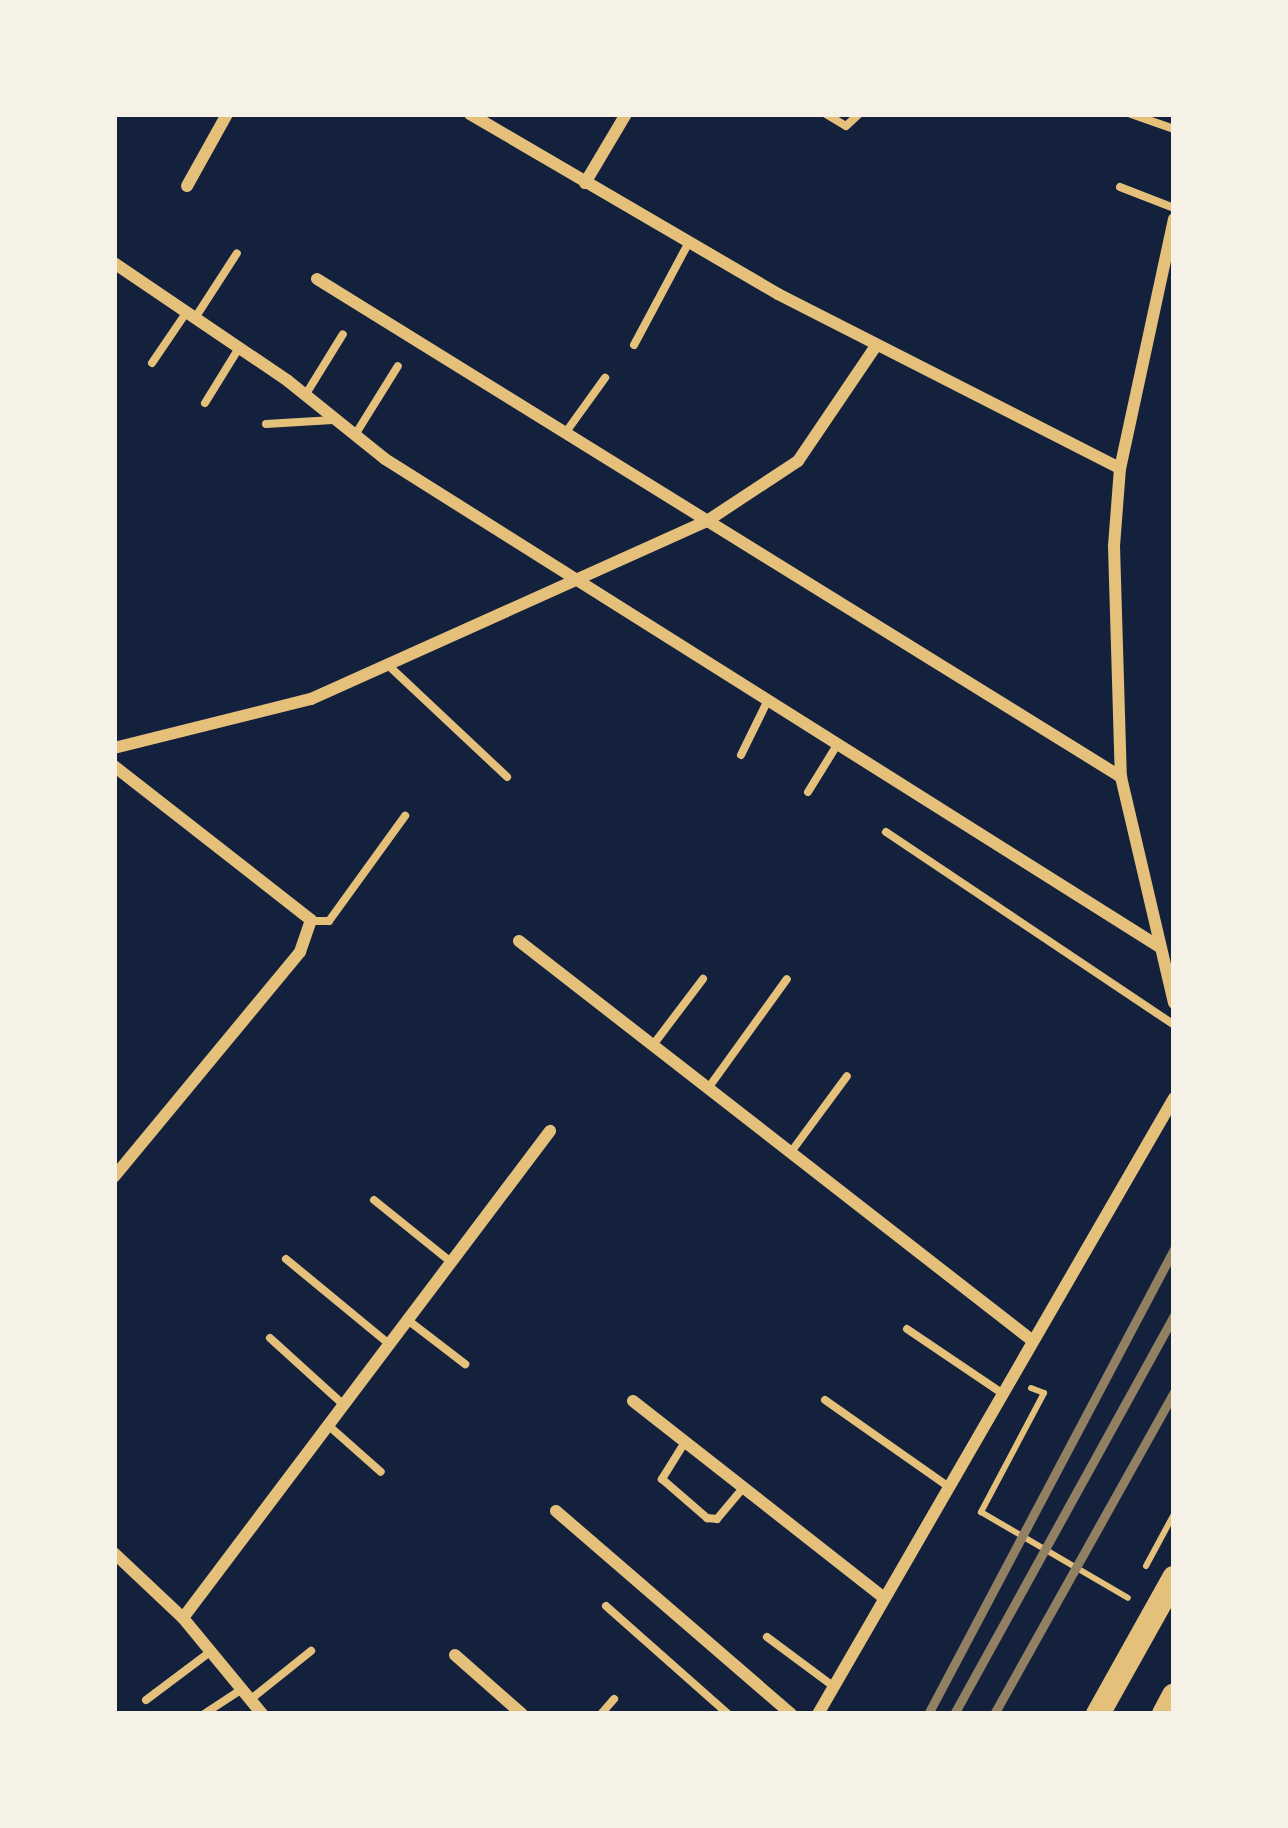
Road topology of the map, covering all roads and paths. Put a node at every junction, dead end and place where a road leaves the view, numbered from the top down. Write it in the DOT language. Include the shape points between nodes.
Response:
graph roads {
  1 [pos="226,114"];
  2 [pos="470,114"];
  3 [pos="626,114"];
  4 [pos="826,114"];
  5 [pos="859,114"];
  6 [pos="1131,114"];
  7 [pos="1174,129"];
  8 [pos="586,183"];
  9 [pos="187,186"];
  10 [pos="1120,187"];
  11 [pos="1174,208"];
  12 [pos="1174,219"];
  13 [pos="688,244"];
  14 [pos="1171,250"];
  15 [pos="237,253"];
  16 [pos="114,263"];
  17 [pos="316,279"];
  18 [pos="191,315"];
  19 [pos="343,334"];
  20 [pos="634,345"];
  21 [pos="240,346"];
  22 [pos="876,346"];
  23 [pos="152,362"];
  24 [pos="398,367"];
  25 [pos="605,378"];
  26 [pos="306,396"];
  27 [pos="206,403"];
  28 [pos="333,420"];
  29 [pos="266,424"];
  30 [pos="566,432"];
  31 [pos="354,436"];
  32 [pos="1120,468"];
  33 [pos="707,521"];
  34 [pos="569,578"];
  35 [pos="389,666"];
  36 [pos="767,702"];
  37 [pos="837,745"];
  38 [pos="114,748"];
  39 [pos="741,754"];
  40 [pos="114,766"];
  41 [pos="507,777"];
  42 [pos="1121,777"];
  43 [pos="808,792"];
  44 [pos="405,816"];
  45 [pos="886,832"];
  46 [pos="310,920"];
  47 [pos="518,941"];
  48 [pos="1158,946"];
  49 [pos="703,979"];
  50 [pos="787,980"];
  51 [pos="1174,1003"];
  52 [pos="1174,1025"];
  53 [pos="653,1045"];
  54 [pos="847,1076"];
  55 [pos="709,1088"];
  56 [pos="1174,1098"];
  57 [pos="550,1131"];
  58 [pos="791,1152"];
  59 [pos="114,1178"];
  60 [pos="374,1200"];
  61 [pos="286,1258"];
  62 [pos="451,1262"];
  63 [pos="407,1320"];
  64 [pos="907,1329"];
  65 [pos="270,1338"];
  66 [pos="1029,1338"];
  67 [pos="389,1344"];
  68 [pos="465,1364"];
  69 [pos="999,1391"];
  70 [pos="1044,1394"];
  71 [pos="824,1400"];
  72 [pos="633,1401"];
  73 [pos="344,1405"];
  74 [pos="328,1425"];
  75 [pos="685,1442"];
  76 [pos="381,1472"];
  77 [pos="946,1485"];
  78 [pos="743,1488"];
  79 [pos="556,1510"];
  80 [pos="1174,1514"];
  81 [pos="114,1553"];
  82 [pos="1146,1566"];
  83 [pos="1167,1576"];
  84 [pos="883,1598"];
  85 [pos="606,1606"];
  86 [pos="183,1618"];
  87 [pos="767,1637"];
  88 [pos="211,1652"];
  89 [pos="311,1652"];
  90 [pos="454,1655"];
  91 [pos="833,1686"];
  92 [pos="247,1694"];
  93 [pos="1174,1695"];
  94 [pos="614,1699"];
  95 [pos="146,1700"];
  96 [pos="204,1714"];
  97 [pos="262,1714"];
  98 [pos="522,1714"];
  99 [pos="601,1714"];
  100 [pos="728,1714"];
  101 [pos="791,1714"];
  102 [pos="818,1714"];
  103 [pos="1098,1714"];
  104 [pos="1163,1714"];
  1 -- 9 [label="street"];
  2 -- 8 [label="street"];
  3 -- 8 [label="street"];
  4 -- 5 [label="lane" via="846,126"];
  6 -- 7 [label="lane"];
  8 -- 13 [label="street"];
  10 -- 11 [label="lane"];
  12 -- 14 [label="street"];
  13 -- 20 [label="lane"];
  13 -- 22 [label="street"];
  14 -- 32 [label="street"];
  15 -- 18 [label="lane"];
  16 -- 18 [label="street"];
  17 -- 30 [label="street"];
  18 -- 21 [label="street"];
  18 -- 23 [label="lane"];
  19 -- 26 [label="lane"];
  21 -- 26 [label="street"];
  21 -- 27 [label="lane"];
  22 -- 32 [label="street"];
  22 -- 33 [label="street" via="798,461"];
  24 -- 31 [label="lane"];
  25 -- 30 [label="lane"];
  26 -- 28 [label="street"];
  28 -- 29 [label="lane"];
  28 -- 31 [label="street"];
  30 -- 33 [label="street"];
  31 -- 34 [label="street"];
  32 -- 42 [label="street" via="1114,546"];
  33 -- 34 [label="street"];
  33 -- 42 [label="street"];
  34 -- 35 [label="street"];
  34 -- 36 [label="street"];
  35 -- 38 [label="street" via="280,708"];
  35 -- 41 [label="lane"];
  36 -- 37 [label="street"];
  36 -- 39 [label="lane"];
  37 -- 43 [label="lane"];
  37 -- 48 [label="street"];
  40 -- 46 [label="street"];
  42 -- 48 [label="street"];
  44 -- 46 [label="lane" via="329,921"];
  45 -- 52 [label="lane"];
  46 -- 59 [label="street" via="300,952"];
  47 -- 53 [label="street"];
  48 -- 51 [label="street"];
  49 -- 53 [label="lane"];
  50 -- 55 [label="lane"];
  53 -- 55 [label="street"];
  54 -- 58 [label="lane"];
  55 -- 58 [label="street"];
  56 -- 66 [label="street"];
  57 -- 62 [label="street"];
  58 -- 66 [label="street"];
  60 -- 62 [label="lane"];
  61 -- 67 [label="lane"];
  62 -- 63 [label="street"];
  63 -- 67 [label="street"];
  63 -- 68 [label="lane"];
  64 -- 69 [label="lane"];
  65 -- 73 [label="lane"];
  66 -- 69 [label="street"];
  67 -- 73 [label="street"];
  69 -- 77 [label="street"];
  70 -- 82 [label="path" via="981,1512 1127,1601"];
  71 -- 77 [label="lane"];
  72 -- 75 [label="street"];
  73 -- 74 [label="street"];
  74 -- 76 [label="lane"];
  74 -- 86 [label="street"];
  75 -- 78 [label="street"];
  75 -- 78 [label="lane" via="662,1479 707,1519 717,1519"];
  77 -- 84 [label="street"];
  78 -- 84 [label="street"];
  79 -- 101 [label="street"];
  80 -- 82 [label="path"];
  81 -- 86 [label="street"];
  82 -- 83 [label="path"];
  83 -- 103 [label="highway"];
  84 -- 91 [label="street"];
  85 -- 100 [label="lane"];
  86 -- 88 [label="street"];
  87 -- 91 [label="lane"];
  88 -- 92 [label="street"];
  88 -- 95 [label="lane"];
  89 -- 92 [label="lane"];
  90 -- 98 [label="street"];
  91 -- 102 [label="street"];
  92 -- 96 [label="lane"];
  92 -- 97 [label="street"];
  93 -- 104 [label="highway"];
  94 -- 99 [label="lane"];
}
